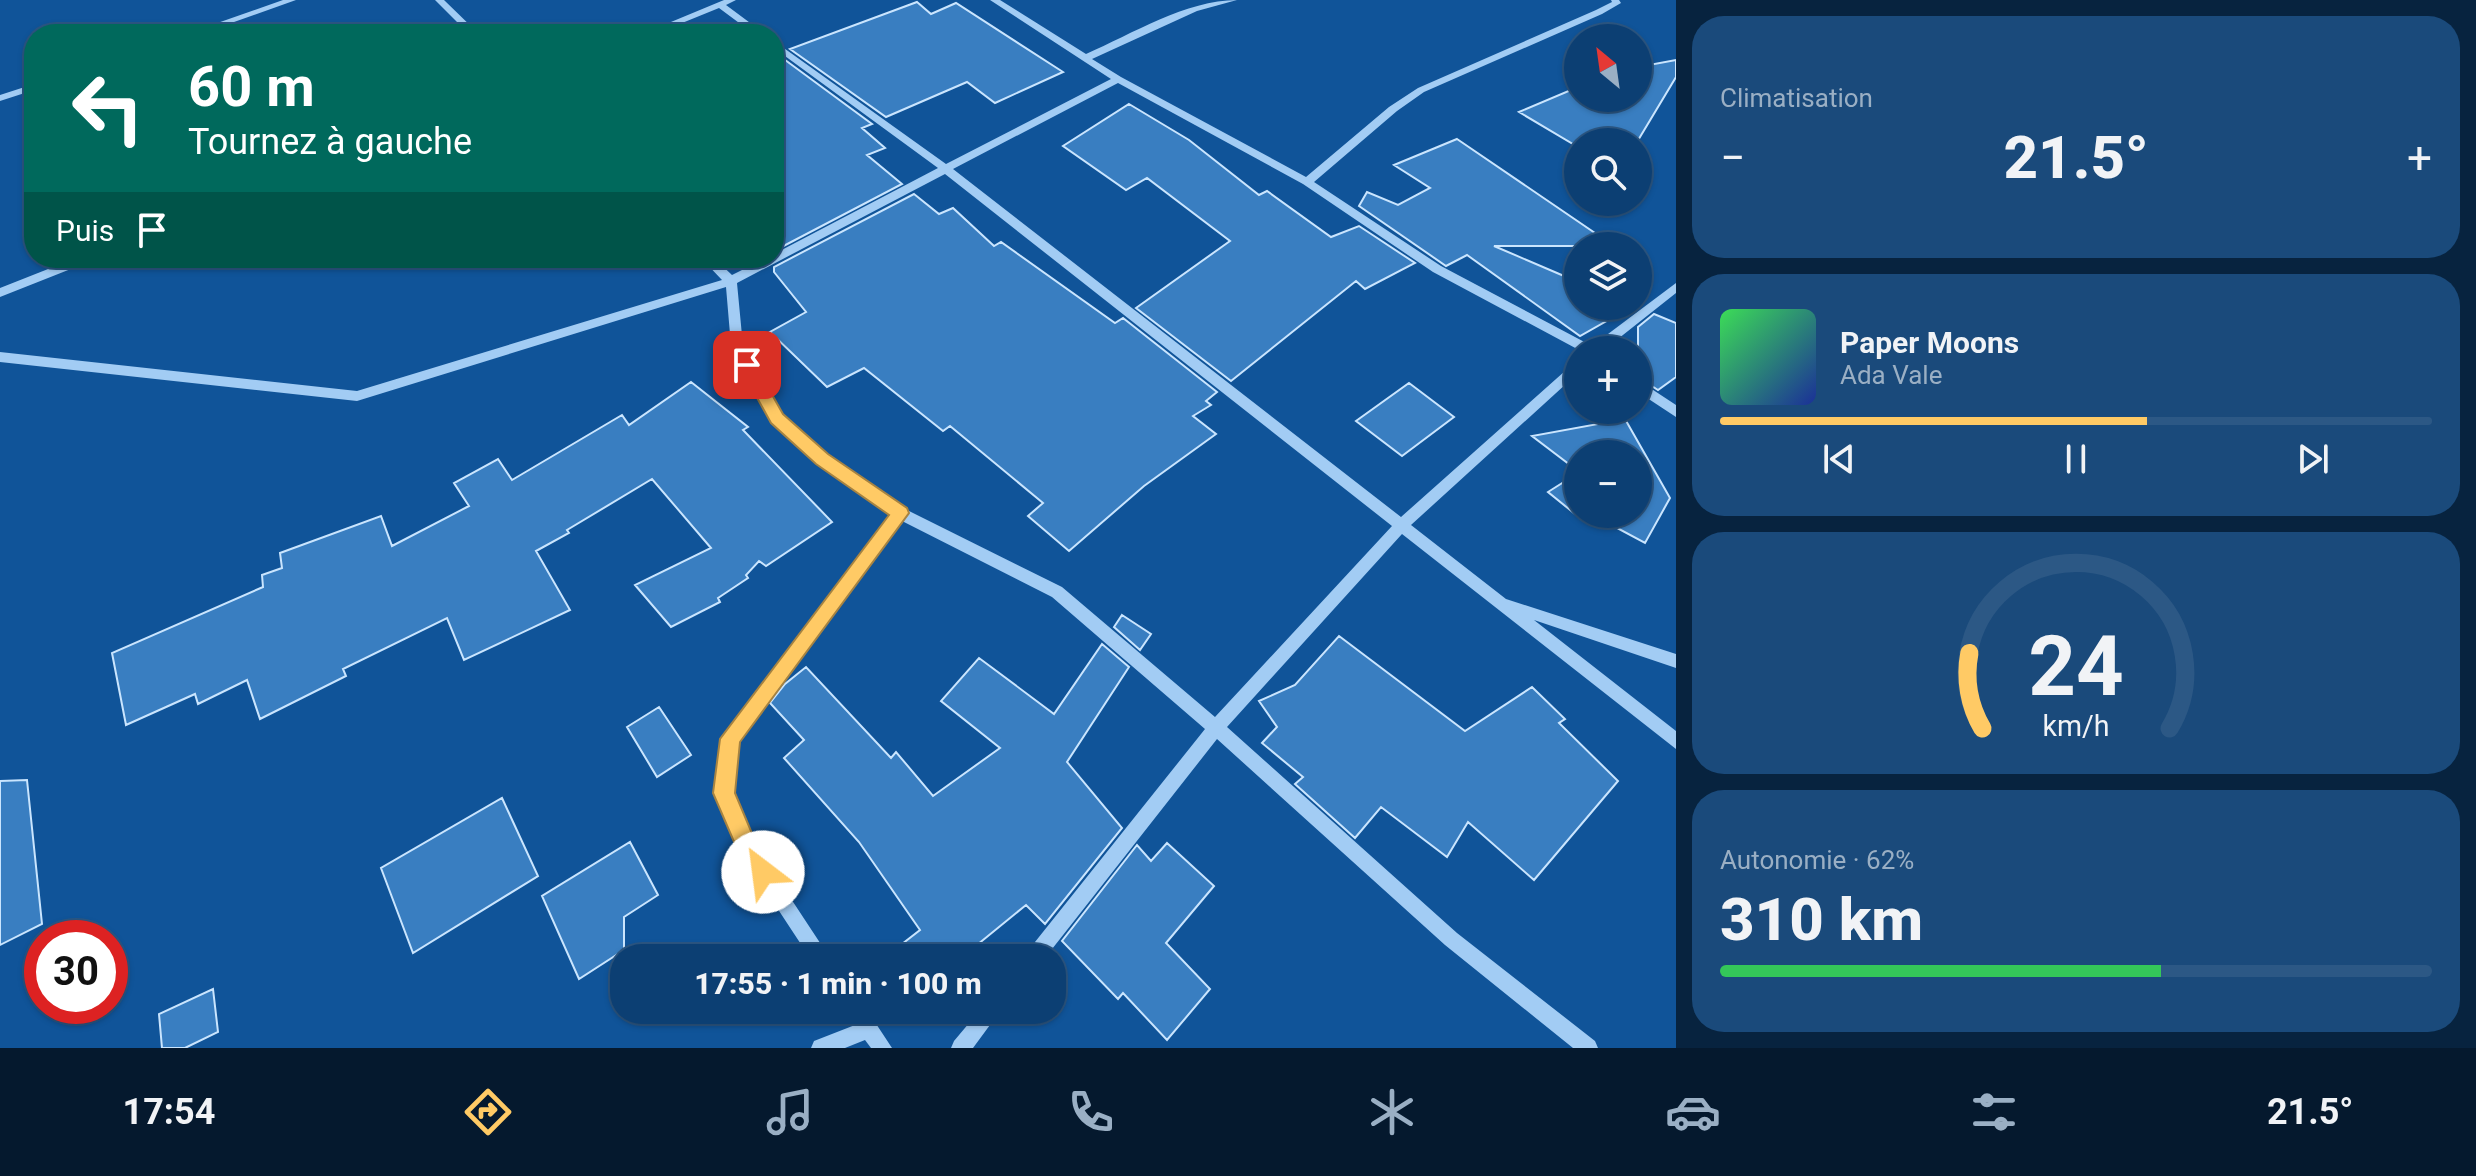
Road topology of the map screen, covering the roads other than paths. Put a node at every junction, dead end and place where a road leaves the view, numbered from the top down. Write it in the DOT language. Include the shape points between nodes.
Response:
graph roads {
  1 [pos="292,0"];
  2 [pos="439,0"];
  3 [pos="732,0"];
  4 [pos="994,0"];
  5 [pos="1233,0"];
  6 [pos="1615,0"];
  7 [pos="720,5"];
  8 [pos="221,24"];
  9 [pos="464,24"];
  10 [pos="672,24"];
  11 [pos="746,24"];
  12 [pos="784,51"];
  13 [pos="1086,58"];
  14 [pos="1118,79"];
  15 [pos="24,90"];
  16 [pos="0,98"];
  17 [pos="946,169"];
  18 [pos="1307,182"];
  19 [pos="784,253"];
  20 [pos="62,268"];
  21 [pos="717,268"];
  22 [pos="756,268"];
  23 [pos="731,281"];
  24 [pos="1676,287"];
  25 [pos="0,293"];
  26 [pos="1614,336"];
  27 [pos="1564,337"];
  28 [pos="0,357"];
  29 [pos="1564,379"];
  30 [pos="1652,395"];
  31 [pos="1676,412"];
  32 [pos="900,513"];
  33 [pos="1400,527"];
  34 [pos="1495,602"];
  35 [pos="1676,661"];
  36 [pos="1216,728"];
  37 [pos="1676,741"];
  38 [pos="812,944"];
  39 [pos="1044,944"];
  40 [pos="866,1024"];
  41 [pos="981,1024"];
  42 [pos="869,1029"];
  43 [pos="821,1048"];
  44 [pos="882,1048"];
  45 [pos="961,1048"];
  46 [pos="1588,1048"];
  1 -- 8 [label="street"];
  2 -- 9 [label="street"];
  3 -- 7 [label="street"];
  4 -- 13 [label="street"];
  5 -- 13 [label="street" via="1194,9"];
  6 -- 18 [label="street" via="1599,12 1421,90"];
  7 -- 10 [label="street"];
  7 -- 11 [label="street"];
  12 -- 17 [label="street"];
  13 -- 14 [label="street"];
  14 -- 17 [label="street"];
  14 -- 18 [label="street"];
  15 -- 16 [label="street"];
  17 -- 19 [label="street"];
  17 -- 33 [label="street"];
  18 -- 27 [label="street" via="1437,269"];
  20 -- 25 [label="street"];
  21 -- 23 [label="street"];
  22 -- 23 [label="street"];
  23 -- 28 [label="street" via="357,396"];
  23 -- 32 [label="street" via="737,346 777,419 822,459"];
  24 -- 26 [label="street"];
  29 -- 33 [label="street"];
  30 -- 31 [label="street"];
  32 -- 36 [label="street" via="1057,592"];
  32 -- 38 [label="street" via="730,739 724,793 749,850"];
  33 -- 34 [label="street"];
  33 -- 36 [label="street"];
  34 -- 35 [label="street"];
  34 -- 37 [label="street"];
  36 -- 39 [label="street"];
  36 -- 46 [label="street" via="1451,939"];
  40 -- 42 [label="street"];
  41 -- 45 [label="street"];
  42 -- 43 [label="street"];
  42 -- 44 [label="street"];
}
